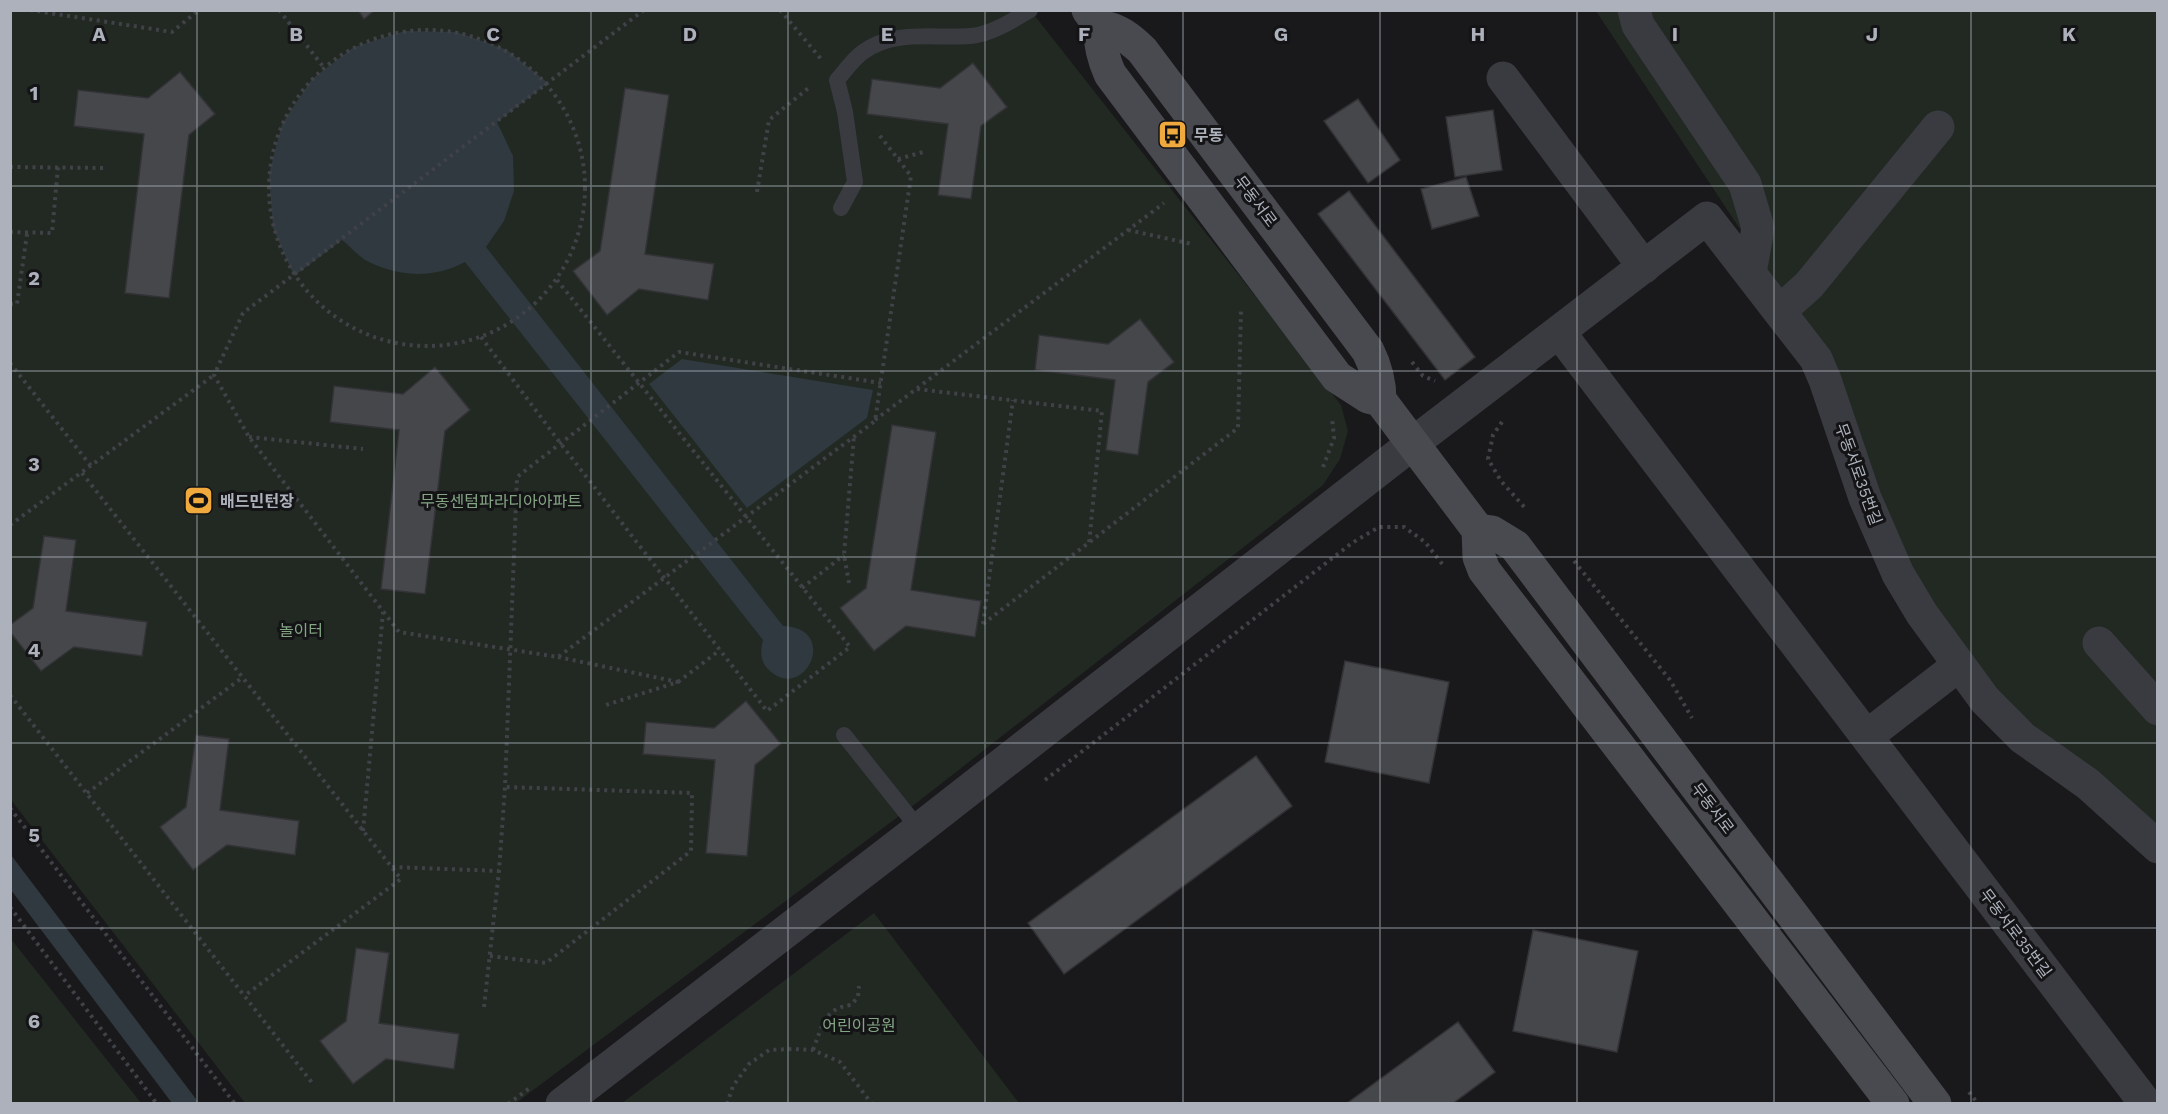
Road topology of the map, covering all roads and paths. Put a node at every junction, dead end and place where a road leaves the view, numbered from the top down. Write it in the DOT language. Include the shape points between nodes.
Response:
graph roads {
  1 [pos="30,10"];
  2 [pos="199,10"];
  3 [pos="279,10"];
  4 [pos="644,10"];
  5 [pos="780,10"];
  6 [pos="1030,10"];
  7 [pos="1634,10"];
  8 [pos="1094,18"];
  9 [pos="325,69"];
  10 [pos="834,75"];
  11 [pos="1503,78"];
  12 [pos="1938,127"];
  13 [pos="875,129"];
  14 [pos="927,151"];
  15 [pos="897,159"];
  16 [pos="10,167"];
  17 [pos="58,167"];
  18 [pos="108,168"];
  19 [pos="757,192"];
  20 [pos="1165,202"];
  21 [pos="841,208"];
  22 [pos="1128,230"];
  23 [pos="10,232"];
  24 [pos="27,234"];
  25 [pos="1193,244"];
  26 [pos="1644,267"];
  27 [pos="1750,273"];
  28 [pos="557,280"];
  29 [pos="10,304"];
  30 [pos="1241,309"];
  31 [pos="1780,311"];
  32 [pos="1560,332"];
  33 [pos="481,337"];
  34 [pos="1409,358"];
  35 [pos="10,363"];
  36 [pos="214,375"];
  37 [pos="1444,381"];
  38 [pos="640,382"];
  39 [pos="881,383"];
  40 [pos="917,388"];
  41 [pos="1013,400"];
  42 [pos="1504,417"];
  43 [pos="874,421"];
  44 [pos="854,436"];
  45 [pos="249,437"];
  46 [pos="561,444"];
  47 [pos="1412,444"];
  48 [pos="363,449"];
  49 [pos="91,466"];
  50 [pos="82,473"];
  51 [pos="1533,516"];
  52 [pos="746,517"];
  53 [pos="10,525"];
  54 [pos="1478,530"];
  55 [pos="1089,544"];
  56 [pos="844,555"];
  57 [pos="1573,560"];
  58 [pos="1447,571"];
  59 [pos="664,578"];
  60 [pos="849,583"];
  61 [pos="802,588"];
  62 [pos="383,611"];
  63 [pos="2099,643"];
  64 [pos="720,650"];
  65 [pos="558,657"];
  66 [pos="1959,665"];
  67 [pos="243,677"];
  68 [pos="678,682"];
  69 [pos="10,695"];
  70 [pos="606,705"];
  71 [pos="2157,709"];
  72 [pos="1692,719"];
  73 [pos="844,735"];
  74 [pos="1867,736"];
  75 [pos="1040,783"];
  76 [pos="505,787"];
  77 [pos="87,793"];
  78 [pos="10,808"];
  79 [pos="919,829"];
  80 [pos="363,832"];
  81 [pos="2157,847"];
  82 [pos="391,867"];
  83 [pos="499,871"];
  84 [pos="10,907"];
  85 [pos="490,956"];
  86 [pos="859,987"];
  87 [pos="244,996"];
  88 [pos="484,1007"];
  89 [pos="813,1050"];
  90 [pos="313,1084"];
  91 [pos="1963,1085"];
  92 [pos="157,1104"];
  93 [pos="235,1104"];
  94 [pos="562,1104"];
  95 [pos="727,1104"];
  96 [pos="872,1104"];
  97 [pos="1893,1104"];
  98 [pos="1935,1104"];
  99 [pos="1978,1104"];
  100 [pos="2146,1104"];
  1 -- 2 [label="path" via="172,32"];
  3 -- 9 [label="path"];
  4 -- 36 [label="path" via="243,313"];
  5 -- 10 [label="path"];
  6 -- 10 [label="lane" via="1007,24 973,36 889,39 862,52"];
  7 -- 27 [label="street" via="1638,25 1744,184 1758,228"];
  8 -- 47 [label="main road, 무동서로" via="1142,50 1361,341 1375,366 1380,400"];
  9 -- 28 [label="path" via="354,47 405,31 457,32 507,50 548,83 575,128 586,180 580,233"];
  9 -- 33 [label="path" via="312,79 282,124 269,174 273,228 294,276 330,315 377,339 429,347"];
  10 -- 19 [label="path" via="768,120"];
  10 -- 21 [label="lane" via="845,112 855,182"];
  11 -- 26 [label="street"];
  12 -- 31 [label="street" via="1809,285"];
  13 -- 15 [label="path"];
  14 -- 15 [label="path"];
  15 -- 39 [label="path" via="911,176"];
  16 -- 17 [label="path"];
  17 -- 18 [label="path"];
  17 -- 24 [label="path" via="52,233"];
  20 -- 22 [label="path"];
  22 -- 25 [label="path"];
  22 -- 40 [label="path"];
  23 -- 24 [label="path"];
  24 -- 29 [label="path" via="17,304"];
  26 -- 27 [label="street, 무동서로35번길" via="1707,218"];
  26 -- 32 [label="street, 무동서로35번길"];
  27 -- 31 [label="street, 무동서로35번길"];
  28 -- 33 [label="path" via="524,315"];
  28 -- 38 [label="path"];
  30 -- 55 [label="path" via="1238,428"];
  31 -- 66 [label="street, 무동서로35번길" via="1816,359 1865,498 1898,574"];
  32 -- 47 [label="street, 무동서로35번길"];
  32 -- 74 [label="street, 무동서로35번길"];
  33 -- 46 [label="path"];
  34 -- 37 [label="path" via="1423,376"];
  35 -- 49 [label="path"];
  36 -- 45 [label="path"];
  36 -- 49 [label="path"];
  38 -- 39 [label="path" via="679,352"];
  38 -- 46 [label="path"];
  38 -- 52 [label="path"];
  39 -- 43 [label="path"];
  40 -- 41 [label="path"];
  40 -- 43 [label="path"];
  41 -- 55 [label="path" via="1102,411"];
  41 -- 55 [label="path" via="983,624"];
  42 -- 51 [label="path" via="1493,435 1488,459 1501,482"];
  43 -- 44 [label="path"];
  44 -- 52 [label="path"];
  44 -- 56 [label="path"];
  45 -- 48 [label="path"];
  45 -- 62 [label="path"];
  46 -- 59 [label="path"];
  46 -- 76 [label="path" via="517,477"];
  47 -- 54 [label="main road, 무동서로"];
  47 -- 79 [label="street, 무동서로35번길"];
  49 -- 50 [label="path"];
  50 -- 53 [label="path"];
  50 -- 67 [label="path"];
  52 -- 59 [label="path"];
  52 -- 61 [label="path"];
  54 -- 97 [label="main road" via="1479,557 1484,570"];
  54 -- 98 [label="main road, 무동서로" via="1492,532 1515,546"];
  56 -- 60 [label="path"];
  56 -- 61 [label="path"];
  57 -- 72 [label="path" via="1670,680"];
  58 -- 75 [label="path" via="1425,542 1404,527 1379,527 1352,543"];
  59 -- 64 [label="path"];
  59 -- 65 [label="path"];
  61 -- 64 [label="path" via="849,647 767,711"];
  62 -- 65 [label="path" via="399,632"];
  62 -- 80 [label="path"];
  63 -- 71 [label="street"];
  64 -- 68 [label="path"];
  65 -- 68 [label="path"];
  66 -- 74 [label="street"];
  66 -- 81 [label="street, 무동서로35번길" via="1985,700 2023,738 2088,784"];
  67 -- 77 [label="path"];
  67 -- 80 [label="path"];
  68 -- 70 [label="path"];
  69 -- 77 [label="path"];
  73 -- 79 [label="lane"];
  74 -- 100 [label="street, 무동서로35번길"];
  76 -- 83 [label="path"];
  76 -- 85 [label="path" via="692,793 692,850 546,963"];
  77 -- 87 [label="path"];
  78 -- 93 [label="path"];
  79 -- 94 [label="street, 무동서로35번길"];
  80 -- 82 [label="path"];
  82 -- 83 [label="path"];
  82 -- 87 [label="path" via="401,879"];
  83 -- 85 [label="path"];
  84 -- 92 [label="path"];
  85 -- 88 [label="path"];
  86 -- 89 [label="path" via="858,997 851,1005 838,1007 828,1015"];
  87 -- 90 [label="path"];
  89 -- 95 [label="path" via="769,1050 749,1064 733,1086"];
  89 -- 96 [label="path" via="840,1062"];
  91 -- 99 [label="path"];
}
